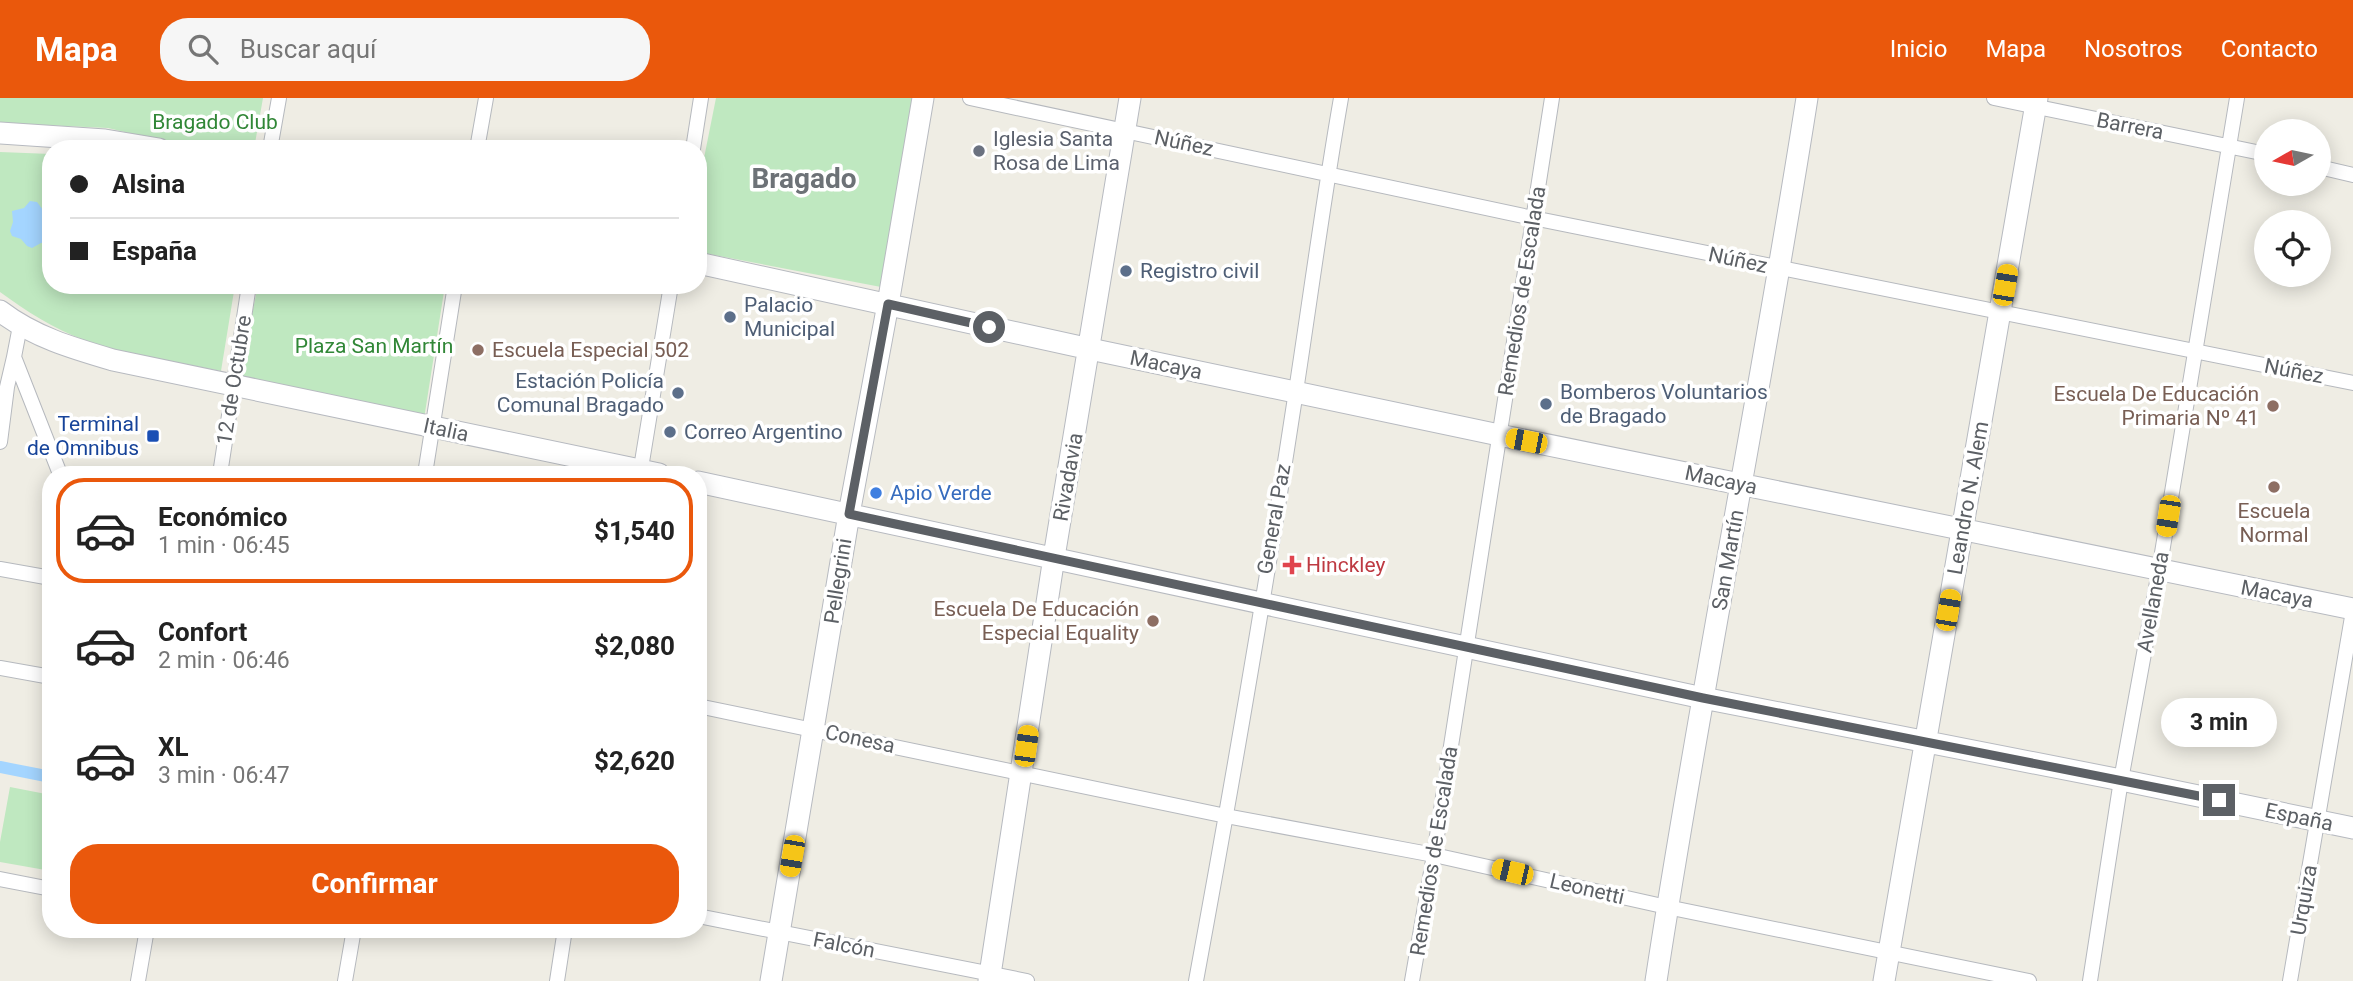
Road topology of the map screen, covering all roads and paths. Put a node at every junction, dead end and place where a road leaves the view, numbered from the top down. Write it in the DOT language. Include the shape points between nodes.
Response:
graph roads {
  1 [pos="279,98"];
  2 [pos="486,98"];
  3 [pos="701,98"];
  4 [pos="923,98"];
  5 [pos="970,98"];
  6 [pos="1130,98"];
  7 [pos="1341,98"];
  8 [pos="1552,98"];
  9 [pos="1807,98"];
  10 [pos="1994,98"];
  11 [pos="2237,98"];
  12 [pos="2037,103"];
  13 [pos="1125,130"];
  14 [pos="0,133"];
  15 [pos="100,140"];
  16 [pos="272,140"];
  17 [pos="479,140"];
  18 [pos="694,140"];
  19 [pos="2228,145"];
  20 [pos="2254,151"];
  21 [pos="2331,169"];
  22 [pos="1327,174"];
  23 [pos="2353,174"];
  24 [pos="1533,218"];
  25 [pos="707,265"];
  26 [pos="1780,268"];
  27 [pos="247,294"];
  28 [pos="453,294"];
  29 [pos="670,294"];
  30 [pos="888,304"];
  31 [pos="2000,310"];
  32 [pos="0,311"];
  33 [pos="20,326"];
  34 [pos="1090,349"];
  35 [pos="2196,351"];
  36 [pos="14,357"];
  37 [pos="234,383"];
  38 [pos="2353,383"];
  39 [pos="1296,392"];
  40 [pos="432,427"];
  41 [pos="1499,435"];
  42 [pos="0,442"];
  43 [pos="57,466"];
  44 [pos="221,466"];
  45 [pos="426,466"];
  46 [pos="614,466"];
  47 [pos="648,466"];
  48 [pos="707,484"];
  49 [pos="1741,485"];
  50 [pos="849,514"];
  51 [pos="1962,530"];
  52 [pos="1054,557"];
  53 [pos="0,569"];
  54 [pos="2159,571"];
  55 [pos="42,576"];
  56 [pos="1260,604"];
  57 [pos="2353,610"];
  58 [pos="1466,648"];
  59 [pos="0,668"];
  60 [pos="42,675"];
  61 [pos="1703,698"];
  62 [pos="707,708"];
  63 [pos="814,729"];
  64 [pos="1925,743"];
  65 [pos="1022,772"];
  66 [pos="2120,780"];
  67 [pos="1226,816"];
  68 [pos="2317,821"];
  69 [pos="2353,828"];
  70 [pos="1434,855"];
  71 [pos="0,879"];
  72 [pos="42,887"];
  73 [pos="1667,907"];
  74 [pos="707,918"];
  75 [pos="779,933"];
  76 [pos="145,938"];
  77 [pos="352,938"];
  78 [pos="564,938"];
  79 [pos="1889,951"];
  80 [pos="989,977"];
  81 [pos="138,981"];
  82 [pos="345,981"];
  83 [pos="557,981"];
  84 [pos="771,981"];
  85 [pos="1027,981"];
  86 [pos="1196,981"];
  87 [pos="1412,981"];
  88 [pos="1656,981"];
  89 [pos="1884,981"];
  90 [pos="2029,981"];
  91 [pos="2090,981"];
  92 [pos="2290,981"];
  1 -- 16 [label="street"];
  2 -- 17 [label="street"];
  3 -- 18 [label="street"];
  4 -- 30 [label="main road, Pellegrini"];
  5 -- 13 [label="street, Núñez"];
  6 -- 13 [label="main road, Rivadavia"];
  7 -- 22 [label="street, General Paz"];
  8 -- 24 [label="street, Remedios de Escalada"];
  9 -- 26 [label="main road, San Martín"];
  10 -- 12 [label="street, Barrera"];
  11 -- 19 [label="street, Avellaneda"];
  12 -- 19 [label="street, Barrera"];
  12 -- 31 [label="main road, Leandro N. Alem"];
  13 -- 22 [label="street, Núñez"];
  13 -- 34 [label="main road, Rivadavia"];
  14 -- 15 [label="main road"];
  19 -- 20 [label="street, Barrera"];
  19 -- 35 [label="street, Avellaneda"];
  21 -- 23 [label="street"];
  22 -- 24 [label="street, Núñez"];
  22 -- 39 [label="street, General Paz"];
  24 -- 26 [label="street, Núñez"];
  24 -- 41 [label="street, Remedios de Escalada"];
  25 -- 30 [label="main road, Macaya"];
  26 -- 31 [label="street, Núñez"];
  26 -- 49 [label="main road, San Martín"];
  27 -- 37 [label="street, 12 de Octubre"];
  28 -- 40 [label="street"];
  29 -- 47 [label="street"];
  30 -- 34 [label="main road, Macaya"];
  30 -- 50 [label="main road, Pellegrini"];
  31 -- 35 [label="street, Núñez"];
  31 -- 51 [label="main road, Leandro N. Alem"];
  32 -- 33 [label="main road, Italia"];
  33 -- 36 [label="street"];
  33 -- 37 [label="main road, Italia" via="94,355"];
  34 -- 39 [label="main road, Macaya"];
  34 -- 52 [label="main road, Rivadavia"];
  35 -- 38 [label="street, Núñez"];
  35 -- 54 [label="street, Avellaneda"];
  36 -- 42 [label="street"];
  36 -- 43 [label="street"];
  37 -- 40 [label="main road, Italia"];
  37 -- 44 [label="street, 12 de Octubre"];
  39 -- 41 [label="main road, Macaya"];
  39 -- 56 [label="street, General Paz"];
  40 -- 45 [label="street"];
  40 -- 46 [label="main road, Italia"];
  41 -- 49 [label="main road, Macaya"];
  41 -- 58 [label="street, Remedios de Escalada"];
  48 -- 50 [label="main road"];
  49 -- 51 [label="main road, Macaya"];
  49 -- 61 [label="main road, San Martín"];
  50 -- 52 [label="main road"];
  50 -- 63 [label="main road, Pellegrini"];
  51 -- 54 [label="main road, Macaya"];
  51 -- 64 [label="main road, Leandro N. Alem"];
  52 -- 56 [label="main road, España"];
  52 -- 65 [label="main road, Rivadavia"];
  53 -- 55 [label="street"];
  54 -- 57 [label="main road, Macaya"];
  54 -- 66 [label="street, Avellaneda"];
  56 -- 58 [label="main road, España"];
  56 -- 67 [label="street, General Paz"];
  57 -- 68 [label="street, Urquiza"];
  58 -- 61 [label="main road, España"];
  58 -- 70 [label="street, Remedios de Escalada"];
  59 -- 60 [label="street"];
  61 -- 64 [label="main road, España"];
  61 -- 73 [label="main road, San Martín"];
  62 -- 63 [label="street, Conesa"];
  63 -- 65 [label="street, Conesa"];
  63 -- 75 [label="main road, Pellegrini"];
  64 -- 66 [label="main road, España"];
  64 -- 79 [label="main road, Leandro N. Alem"];
  65 -- 67 [label="street, Leonetti"];
  65 -- 80 [label="main road, Rivadavia"];
  66 -- 68 [label="main road, España"];
  66 -- 91 [label="street, Avellaneda"];
  67 -- 70 [label="street, Leonetti"];
  67 -- 86 [label="street, General Paz"];
  68 -- 69 [label="main road, España"];
  68 -- 92 [label="street, Urquiza"];
  70 -- 73 [label="street, Leonetti"];
  70 -- 87 [label="street, Remedios de Escalada"];
  71 -- 72 [label="street"];
  73 -- 79 [label="street, Leonetti"];
  73 -- 88 [label="main road, San Martín"];
  74 -- 75 [label="street, Falcón"];
  75 -- 80 [label="street, Falcón"];
  75 -- 84 [label="main road, Pellegrini"];
  76 -- 81 [label="street"];
  77 -- 82 [label="street"];
  78 -- 83 [label="street"];
  79 -- 89 [label="main road, Leandro N. Alem"];
  79 -- 90 [label="street, Leonetti"];
  80 -- 85 [label="street, Falcón"];
}
